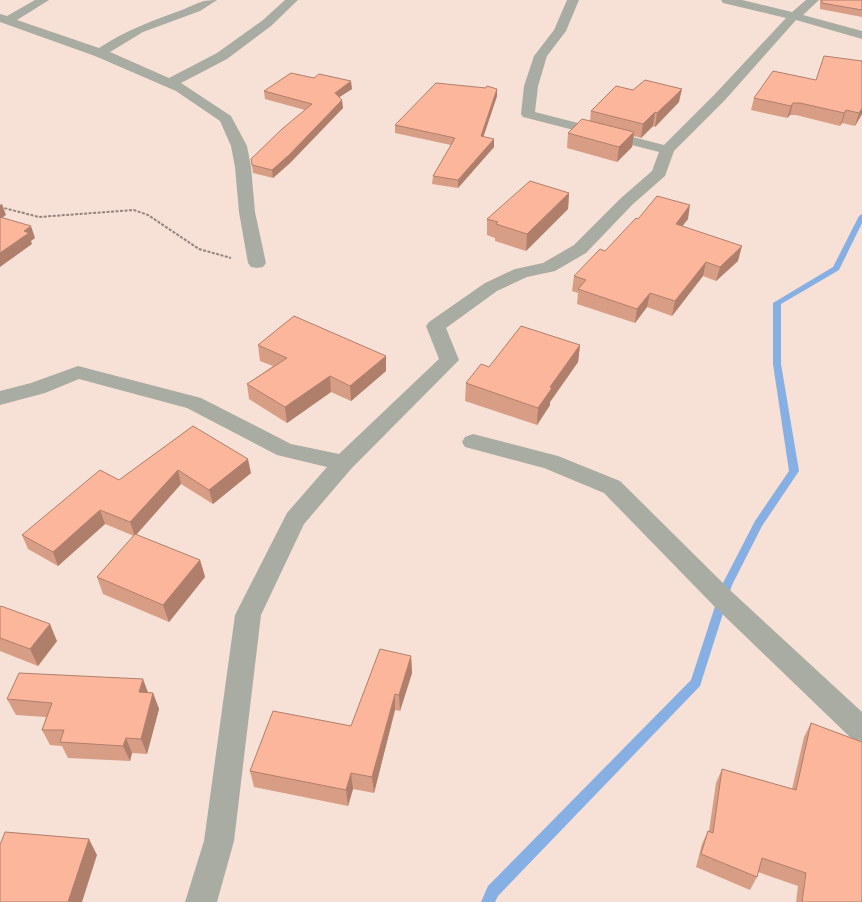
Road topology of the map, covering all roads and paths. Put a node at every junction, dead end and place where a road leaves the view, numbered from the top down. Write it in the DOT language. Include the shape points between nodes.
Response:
graph roads {
  1 [pos="43,0"];
  2 [pos="211,0"];
  3 [pos="292,0"];
  4 [pos="573,0"];
  5 [pos="727,0"];
  6 [pos="813,0"];
  7 [pos="794,16"];
  8 [pos="3,19"];
  9 [pos="862,35"];
  10 [pos="100,53"];
  11 [pos="170,83"];
  12 [pos="667,150"];
  13 [pos="0,207"];
  14 [pos="257,263"];
  15 [pos="0,398"];
  16 [pos="473,442"];
  17 [pos="343,463"];
  18 [pos="862,730"];
  19 [pos="201,902"];
  1 -- 8 [label="street"];
  2 -- 10 [label="street" via="202,6 134,32"];
  3 -- 11 [label="street" via="267,23 222,56"];
  4 -- 12 [label="street" via="560,30 541,56 531,86 528,114"];
  5 -- 7 [label="street"];
  6 -- 7 [label="street"];
  7 -- 9 [label="street"];
  7 -- 12 [label="street"];
  8 -- 10 [label="street"];
  10 -- 11 [label="street"];
  11 -- 14 [label="street" via="226,119 239,146 247,212"];
  12 -- 17 [label="street" via="659,173 627,201 580,249 549,267 521,273 491,287 436,326 449,360"];
  13 -- 14 [label="path" via="39,217 134,210 148,215 199,249"];
  15 -- 17 [label="street" via="38,388 78,372 194,403 285,450"];
  16 -- 18 [label="street" via="550,462 612,487 723,599"];
  17 -- 19 [label="street" via="295,519 248,615 219,841"];
}
